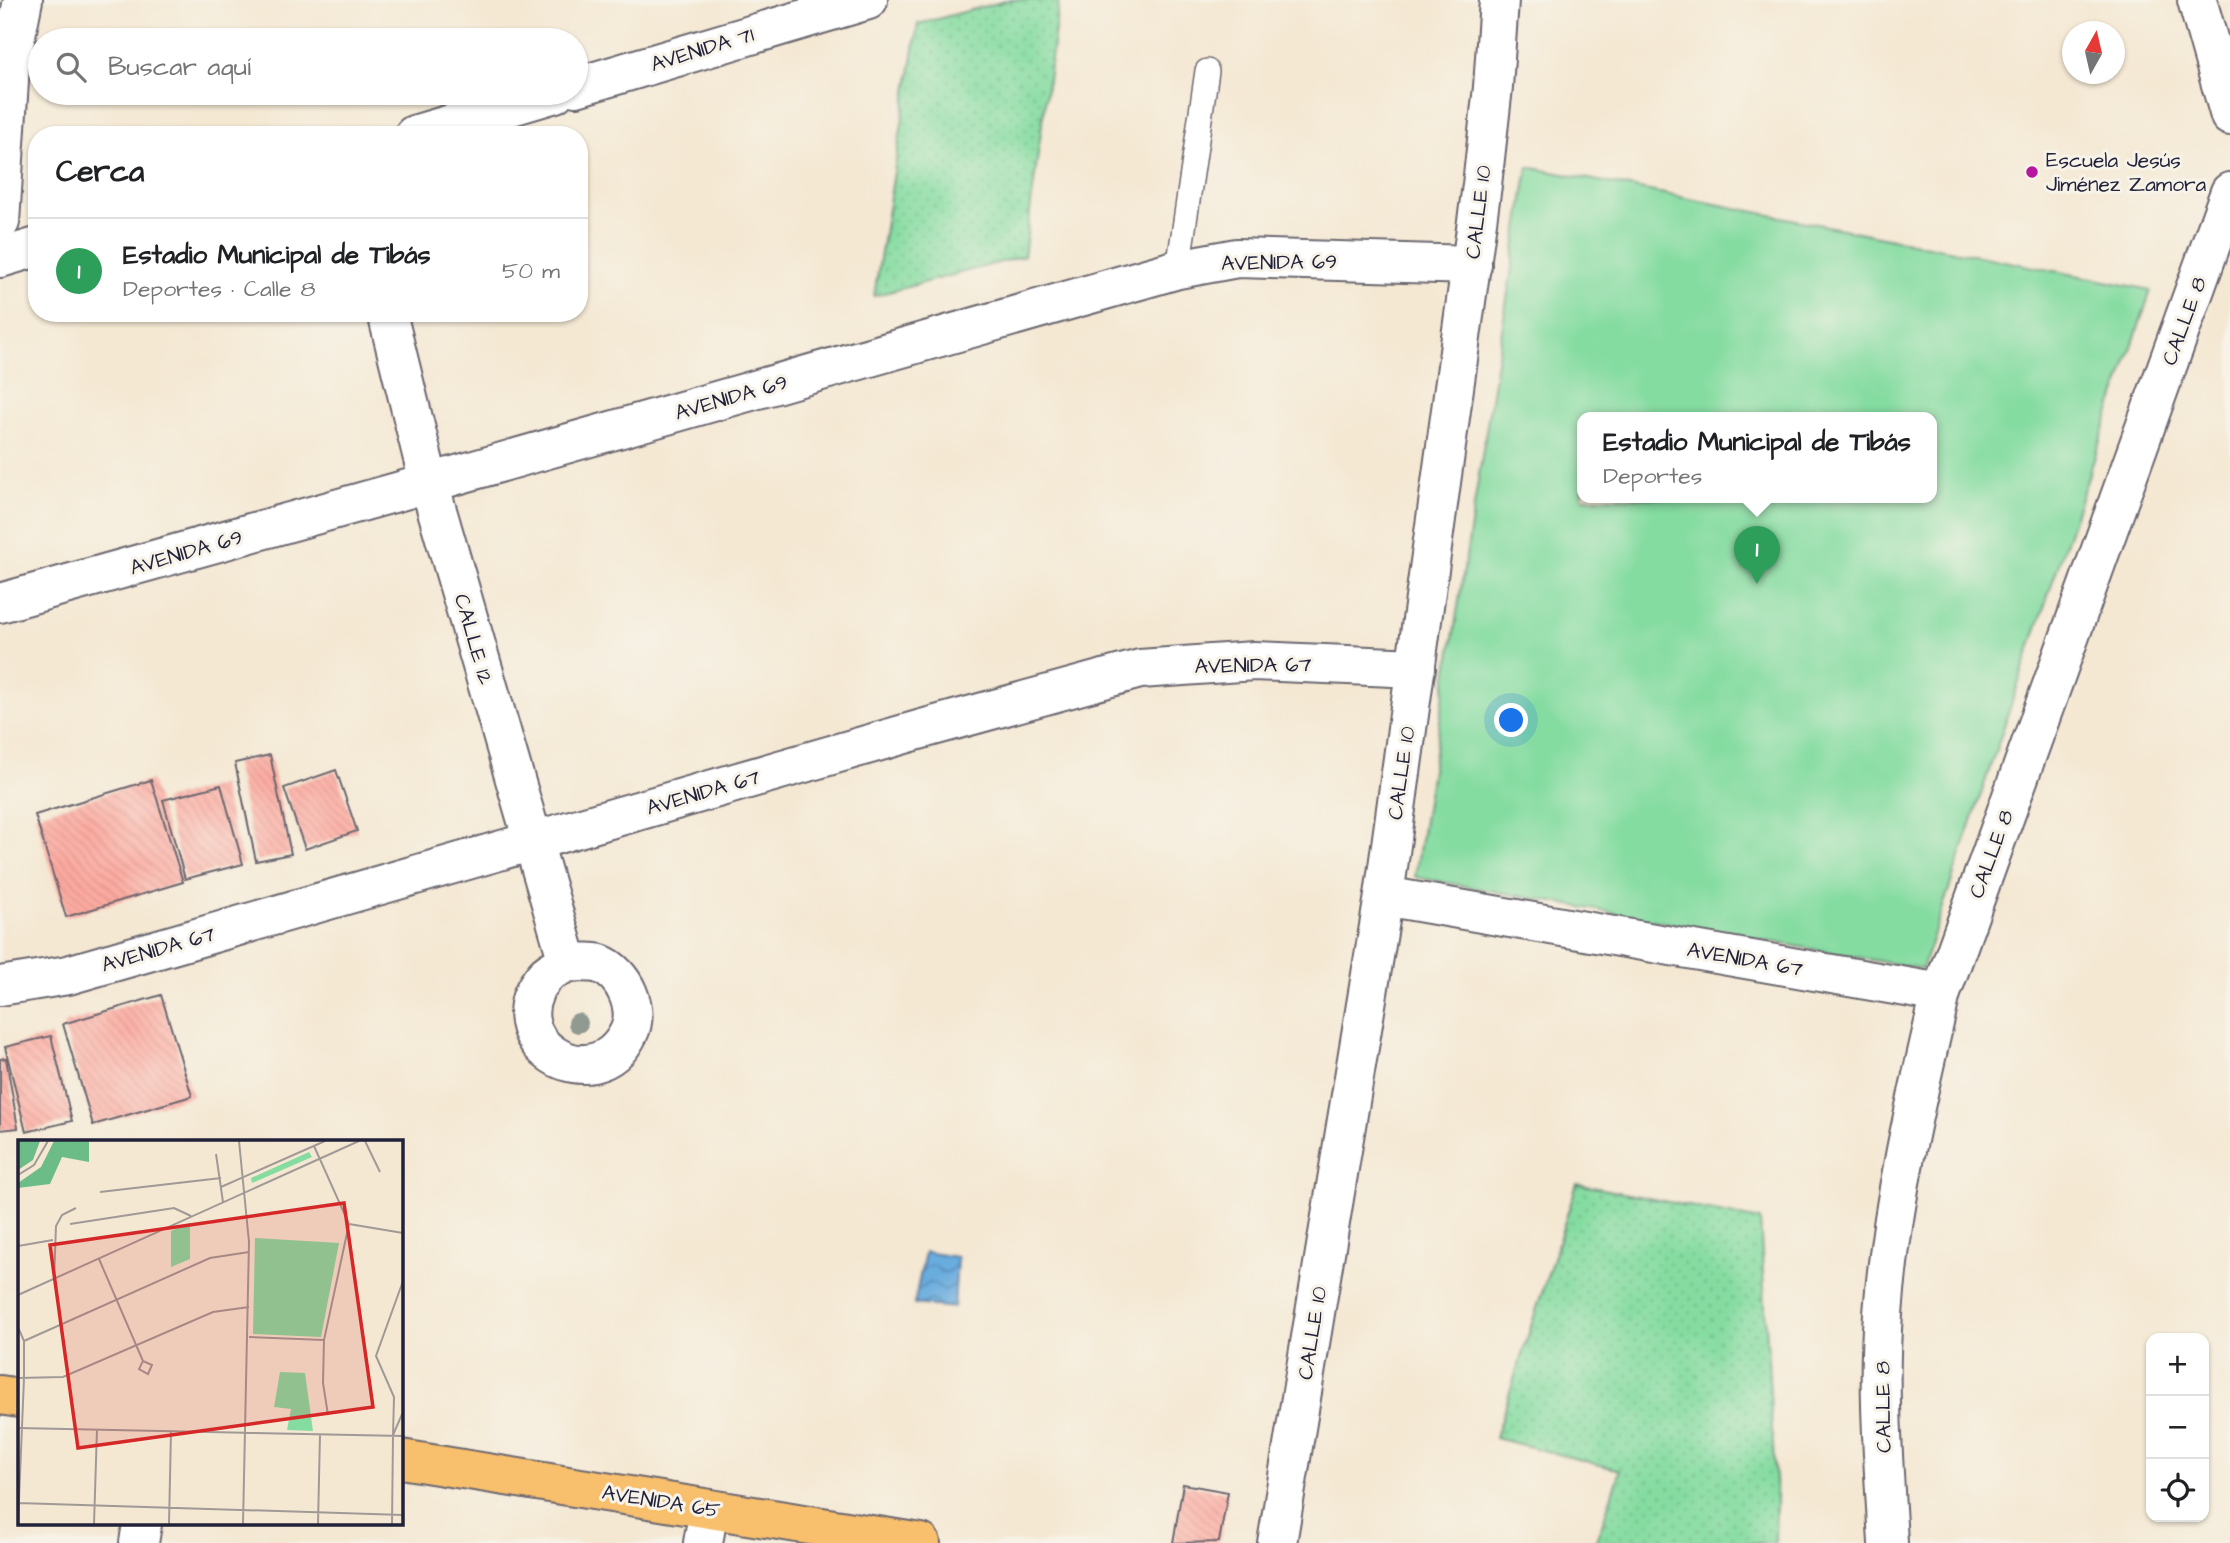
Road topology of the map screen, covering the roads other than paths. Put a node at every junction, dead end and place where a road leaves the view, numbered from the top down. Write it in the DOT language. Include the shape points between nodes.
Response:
graph roads {
  1 [pos="23,0"];
  2 [pos="868,0"];
  3 [pos="1499,0"];
  4 [pos="2197,0"];
  5 [pos="1207,71"];
  6 [pos="588,83"];
  7 [pos="515,105"];
  8 [pos="2230,116"];
  9 [pos="444,126"];
  10 [pos="2230,192"];
  11 [pos="0,222"];
  12 [pos="28,250"];
  13 [pos="0,258"];
  14 [pos="1472,265"];
  15 [pos="1178,269"];
  16 [pos="389,322"];
  17 [pos="429,483"];
  18 [pos="0,604"];
  19 [pos="1416,668"];
  20 [pos="532,841"];
  21 [pos="1384,896"];
  22 [pos="568,962"];
  23 [pos="0,986"];
  24 [pos="1941,993"];
  25 [pos="0,1395"];
  26 [pos="18,1398"];
  27 [pos="402,1459"];
  28 [pos="706,1526"];
  29 [pos="921,1543"];
  30 [pos="1278,1543"];
  31 [pos="1888,1543"];
  1 -- 11 [label="street" via="10,65"];
  2 -- 6 [label="street, AVENIDA 71"];
  3 -- 14 [label="street, CALLE 10"];
  4 -- 8 [label="street"];
  5 -- 15 [label="lane"];
  7 -- 9 [label="street"];
  10 -- 24 [label="street, CALLE 8"];
  12 -- 13 [label="street"];
  14 -- 15 [label="street, AVENIDA 69" via="1237,258"];
  14 -- 19 [label="street, CALLE 10"];
  15 -- 17 [label="street, AVENIDA 69"];
  16 -- 17 [label="street, CALLE 12"];
  17 -- 18 [label="street, AVENIDA 69"];
  17 -- 20 [label="street, CALLE 12"];
  19 -- 20 [label="street, AVENIDA 67" via="1254,661 1140,669"];
  19 -- 21 [label="street, CALLE 10"];
  20 -- 22 [label="street, CALLE 12"];
  20 -- 23 [label="street, AVENIDA 67" via="68,975"];
  21 -- 24 [label="street, AVENIDA 67"];
  21 -- 30 [label="street, CALLE 10"];
  24 -- 31 [label="street, CALLE 8" via="1891,1234 1883,1315 1881,1418"];
  25 -- 26 [label="main road"];
  27 -- 28 [label="main road, AVENIDA 65"];
  28 -- 29 [label="main road, AVENIDA 65"];
}
